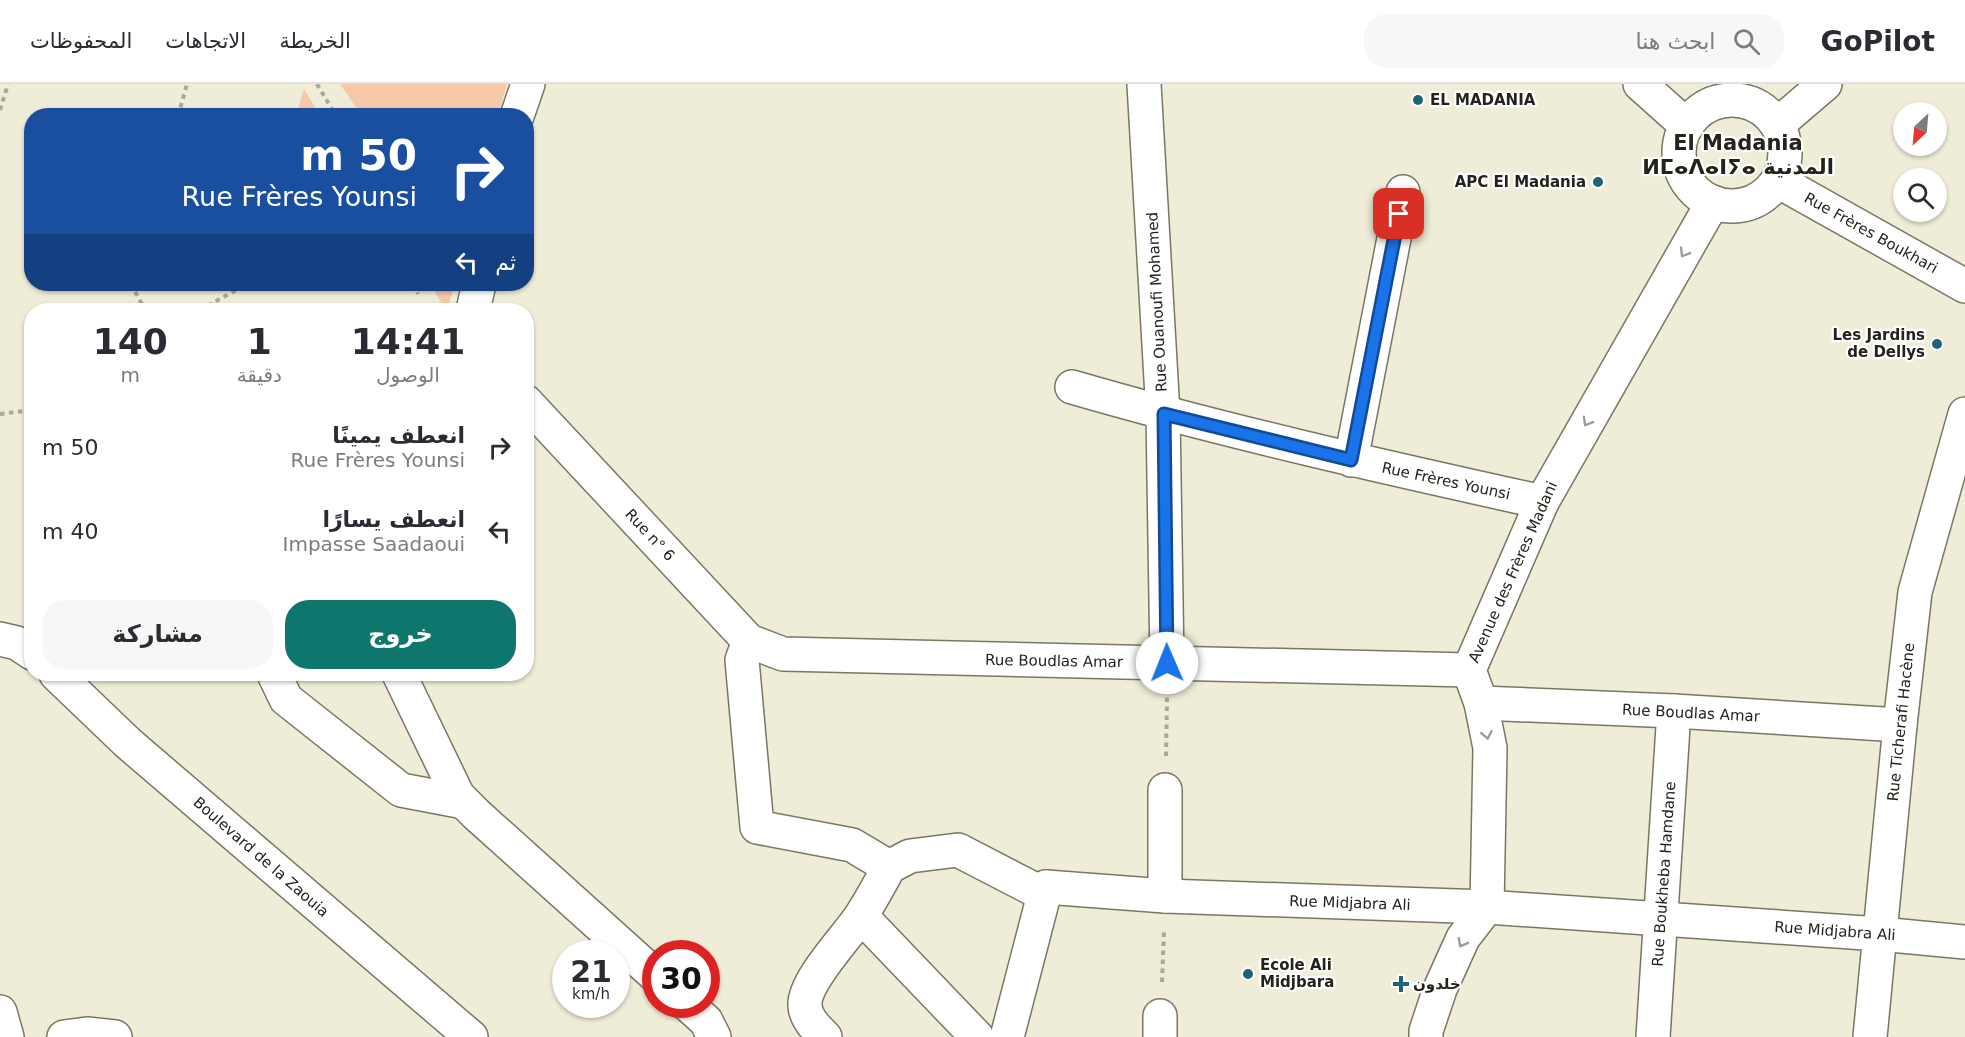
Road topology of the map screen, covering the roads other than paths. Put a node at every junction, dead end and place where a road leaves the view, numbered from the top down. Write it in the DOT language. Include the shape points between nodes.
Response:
graph roads {
  1 [pos="528,84"];
  2 [pos="1144,84"];
  3 [pos="1640,84"];
  4 [pos="1825,84"];
  5 [pos="1766,107"];
  6 [pos="520,108"];
  7 [pos="1687,126"];
  8 [pos="1778,181"];
  9 [pos="1403,192"];
  10 [pos="1713,202"];
  11 [pos="1965,286"];
  12 [pos="1072,387"];
  13 [pos="534,411"];
  14 [pos="1164,414"];
  15 [pos="1965,414"];
  16 [pos="1351,460"];
  17 [pos="1542,502"];
  18 [pos="0,639"];
  19 [pos="749,641"];
  20 [pos="24,648"];
  21 [pos="783,654"];
  22 [pos="1167,663"];
  23 [pos="1469,670"];
  24 [pos="63,681"];
  25 [pos="277,681"];
  26 [pos="402,681"];
  27 [pos="1481,703"];
  28 [pos="1674,711"];
  29 [pos="1900,725"];
  30 [pos="1165,790"];
  31 [pos="464,802"];
  32 [pos="889,867"];
  33 [pos="1046,887"];
  34 [pos="1165,896"];
  35 [pos="1487,907"];
  36 [pos="861,916"];
  37 [pos="1661,918"];
  38 [pos="1880,934"];
  39 [pos="1965,942"];
  40 [pos="642,963"];
  41 [pos="0,1012"];
  42 [pos="703,1018"];
  43 [pos="7,1037"];
  44 [pos="64,1037"];
  45 [pos="115,1037"];
  46 [pos="471,1037"];
  47 [pos="714,1037"];
  48 [pos="825,1037"];
  49 [pos="977,1037"];
  50 [pos="1007,1037"];
  51 [pos="1426,1037"];
  52 [pos="1653,1037"];
  53 [pos="1870,1037"];
  1 -- 6 [label="street"];
  2 -- 14 [label="street, Rue Ouanoufi Mohamed"];
  3 -- 7 [label="street"];
  4 -- 5 [label="street"];
  5 -- 7 [label="street" via="1731,100 1714,104 1698,112"];
  5 -- 8 [label="street" via="1783,138 1784,167"];
  7 -- 10 [label="street" via="1680,143 1680,161 1697,193"];
  8 -- 10 [label="street" via="1762,196 1742,205"];
  8 -- 11 [label="street, Rue Frères Boukhari"];
  9 -- 16 [label="street"];
  10 -- 17 [label="street, Avenue des Frères Madani, one-way"];
  12 -- 14 [label="street, Rue Frères Younsi"];
  13 -- 19 [label="street, Rue n° 6"];
  14 -- 16 [label="street, Rue Frères Younsi"];
  14 -- 22 [label="street, Rue Ouanoufi Mohamed"];
  15 -- 29 [label="street, Rue Ticherafi Hacène" via="1915,592"];
  16 -- 17 [label="street, Rue Frères Younsi"];
  17 -- 23 [label="street, Avenue des Frères Madani"];
  18 -- 20 [label="street"];
  19 -- 21 [label="street, Rue n° 6"];
  19 -- 32 [label="street" via="742,660 757,827 852,845"];
  21 -- 22 [label="street, Rue Boudlas Amar"];
  22 -- 23 [label="street, Rue Boudlas Amar"];
  23 -- 27 [label="street, Avenue des Frères Madani"];
  24 -- 46 [label="street, Boulevard de la Zaouia" via="128,743"];
  25 -- 31 [label="street" via="286,699 401,790"];
  26 -- 31 [label="street"];
  27 -- 28 [label="street, Rue Boudlas Amar"];
  27 -- 35 [label="street, Avenue des Frères Madani, one-way" via="1490,748"];
  28 -- 29 [label="street, Rue Boudlas Amar"];
  28 -- 37 [label="street, Rue Boukheba Hamdane"];
  29 -- 38 [label="street, Rue Ticherafi Hacène"];
  30 -- 34 [label="street"];
  31 -- 40 [label="street"];
  32 -- 33 [label="street, Rue Midjabra Ali" via="910,856 958,850 1041,893"];
  32 -- 36 [label="street"];
  33 -- 34 [label="street, Rue Midjabra Ali"];
  33 -- 50 [label="street"];
  34 -- 35 [label="street, Rue Midjabra Ali"];
  35 -- 37 [label="street, Rue Midjabra Ali"];
  35 -- 51 [label="street, one-way" via="1463,938 1440,989"];
  36 -- 48 [label="street" via="807,994 807,1016"];
  36 -- 49 [label="street"];
  37 -- 38 [label="street, Rue Midjabra Ali"];
  37 -- 52 [label="street, Rue Boukheba Hamdane"];
  38 -- 39 [label="street, Rue Midjabra Ali"];
  38 -- 53 [label="street, Rue Ticherafi Hacène"];
  41 -- 43 [label="street"];
  42 -- 47 [label="street"];
  44 -- 45 [label="street"];
}
